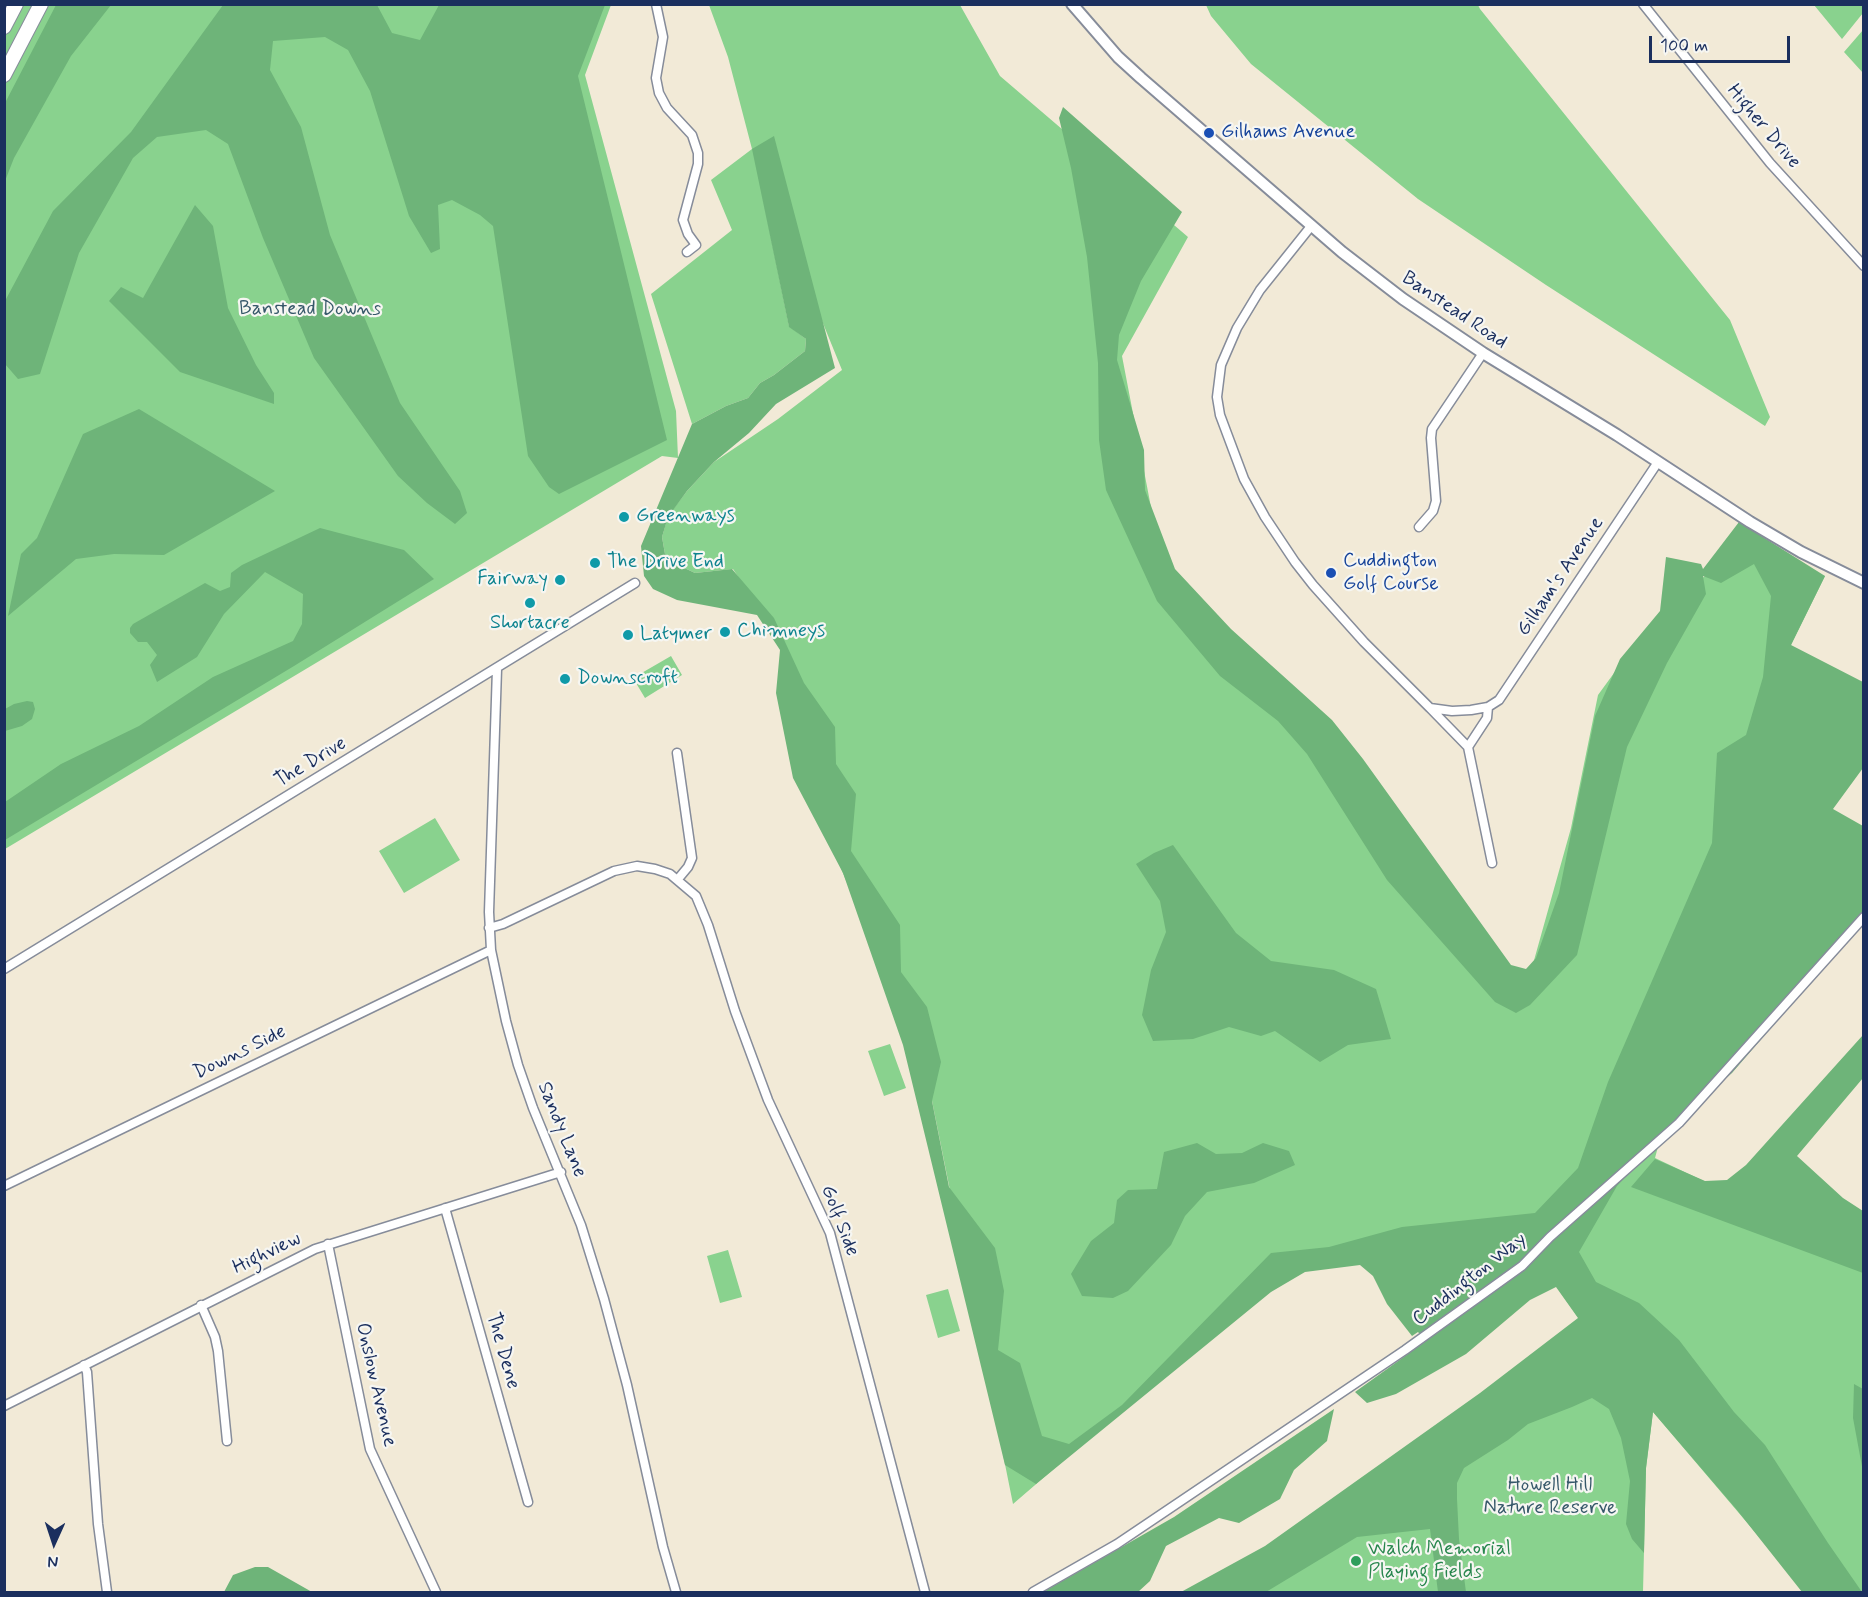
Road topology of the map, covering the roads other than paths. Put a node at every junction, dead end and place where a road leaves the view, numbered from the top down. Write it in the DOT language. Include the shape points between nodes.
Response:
graph roads {
  1 [pos="16,4"];
  2 [pos="41,4"];
  3 [pos="656,4"];
  4 [pos="1071,4"];
  5 [pos="1643,4"];
  6 [pos="4,27"];
  7 [pos="4,75"];
  8 [pos="1312,225"];
  9 [pos="687,252"];
  10 [pos="1863,266"];
  11 [pos="1483,353"];
  12 [pos="1658,462"];
  13 [pos="1419,527"];
  14 [pos="1863,583"];
  15 [pos="635,584"];
  16 [pos="497,669"];
  17 [pos="1488,706"];
  18 [pos="1430,708"];
  19 [pos="1468,747"];
  20 [pos="677,753"];
  21 [pos="1492,863"];
  22 [pos="678,879"];
  23 [pos="1863,917"];
  24 [pos="489,928"];
  25 [pos="491,950"];
  26 [pos="4,969"];
  27 [pos="561,1172"];
  28 [pos="4,1186"];
  29 [pos="445,1208"];
  30 [pos="328,1244"];
  31 [pos="201,1305"];
  32 [pos="84,1365"];
  33 [pos="4,1406"];
  34 [pos="227,1441"];
  35 [pos="528,1502"];
  36 [pos="107,1593"];
  37 [pos="436,1593"];
  38 [pos="676,1593"];
  39 [pos="925,1593"];
  40 [pos="1033,1593"];
  1 -- 6 [label="highway"];
  2 -- 7 [label="highway"];
  3 -- 9 [label="street" via="663,37 656,78 658,93 692,135 698,153 683,220 696,245"];
  4 -- 8 [label="street, Banstead Road" via="1118,57"];
  5 -- 10 [label="street, Higher Drive" via="1770,163"];
  8 -- 11 [label="street, Banstead Road" via="1394,293"];
  8 -- 18 [label="street" via="1260,290 1237,328 1221,365 1217,397 1220,415 1244,479 1278,538 1329,603"];
  11 -- 12 [label="street, Banstead Road"];
  11 -- 13 [label="street" via="1432,429 1436,501"];
  12 -- 14 [label="street, Banstead Road" via="1777,539"];
  12 -- 17 [label="street, Gilham's Avenue" via="1499,699"];
  15 -- 16 [label="street, The Drive"];
  16 -- 24 [label="street, Sandy Lane"];
  16 -- 26 [label="street, The Drive"];
  17 -- 18 [label="street" via="1452,711"];
  17 -- 19 [label="street, Gilham's Avenue" via="1487,718"];
  18 -- 19 [label="street"];
  19 -- 21 [label="street"];
  20 -- 22 [label="street" via="692,858"];
  22 -- 24 [label="street, Golf Side" via="655,868 637,866 614,871"];
  22 -- 39 [label="street, Golf Side" via="696,896 768,1100 830,1233"];
  23 -- 40 [label="street, Cuddington Way" via="1679,1123 1522,1266 1118,1544"];
  24 -- 25 [label="street, Sandy Lane"];
  25 -- 27 [label="street, Sandy Lane" via="518,1065"];
  25 -- 28 [label="street, Downs Side"];
  27 -- 29 [label="street, Highview"];
  27 -- 38 [label="street, Sandy Lane" via="581,1225 619,1356"];
  29 -- 30 [label="street, Highview"];
  29 -- 35 [label="street, The Dene"];
  30 -- 31 [label="street, Highview"];
  30 -- 37 [label="street, Onslow Avenue" via="370,1449"];
  31 -- 32 [label="street, Highview"];
  31 -- 34 [label="street" via="218,1351"];
  32 -- 33 [label="street, Highview"];
  32 -- 36 [label="street"];
}
